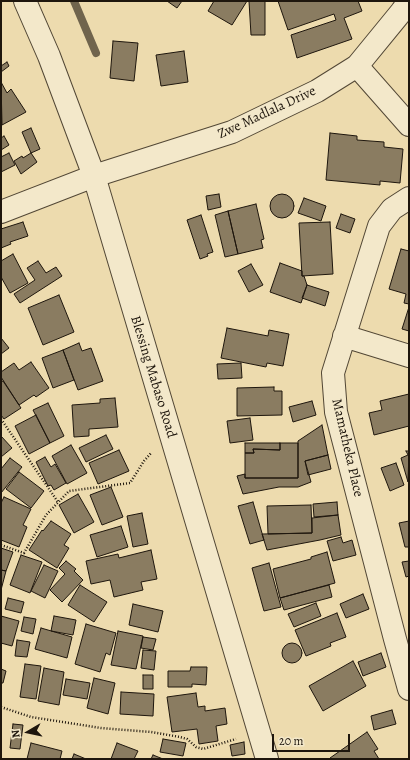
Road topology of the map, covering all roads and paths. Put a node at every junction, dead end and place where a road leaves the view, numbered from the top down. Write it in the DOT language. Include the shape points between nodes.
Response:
graph roads {
  1 [pos="25,1"];
  2 [pos="409,1"];
  3 [pos="357,66"];
  4 [pos="409,125"];
  5 [pos="94,176"];
  6 [pos="409,198"];
  7 [pos="1,212"];
  8 [pos="344,336"];
  9 [pos="409,356"];
  10 [pos="1,419"];
  11 [pos="172,441"];
  12 [pos="58,502"];
  13 [pos="1,545"];
  14 [pos="402,637"];
  15 [pos="409,689"];
  16 [pos="1,707"];
  17 [pos="259,732"];
  18 [pos="267,759"];
  1 -- 5 [label="street, Blessing Mabaso Road" via="49,56"];
  2 -- 3 [label="street, Zwe Madlala Drive"];
  3 -- 4 [label="street"];
  3 -- 5 [label="street, Zwe Madlala Drive" via="317,91 232,132"];
  5 -- 7 [label="street, Zwe Madlala Drive"];
  5 -- 11 [label="street, Blessing Mabaso Road"];
  6 -- 8 [label="street, Mamatheka Place" via="392,209 379,226"];
  8 -- 9 [label="street"];
  8 -- 14 [label="street, Mamatheka Place" via="334,373 336,412"];
  10 -- 12 [label="path"];
  11 -- 12 [label="path" via="144,461 130,483 68,491"];
  11 -- 17 [label="street, Blessing Mabaso Road"];
  12 -- 13 [label="path" via="46,515 24,553"];
  14 -- 15 [label="street, Mamatheka Place"];
  16 -- 17 [label="path" via="31,717 180,737 203,749"];
  17 -- 18 [label="street, Blessing Mabaso Road"];
}
